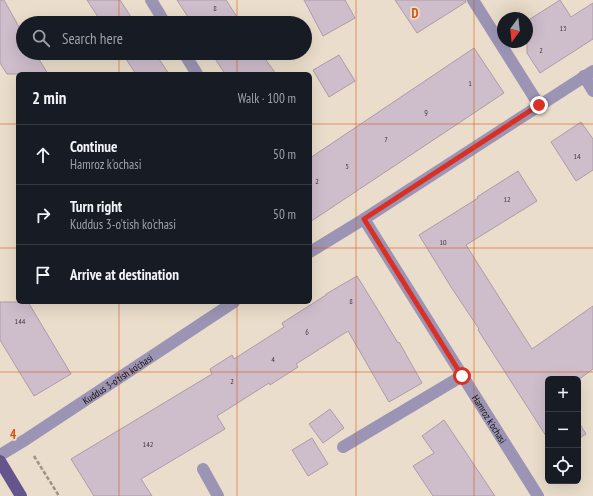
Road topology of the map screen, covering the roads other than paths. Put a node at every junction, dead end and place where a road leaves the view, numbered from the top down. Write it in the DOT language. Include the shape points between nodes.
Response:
graph roads {
  1 [pos="151,0"];
  2 [pos="473,0"];
  3 [pos="161,16"];
  4 [pos="188,60"];
  5 [pos="196,72"];
  6 [pos="588,73"];
  7 [pos="593,91"];
  8 [pos="539,105"];
  9 [pos="364,219"];
  10 [pos="312,251"];
  11 [pos="231,304"];
  12 [pos="462,376"];
  13 [pos="343,447"];
  14 [pos="0,455"];
  15 [pos="0,461"];
  16 [pos="203,469"];
  17 [pos="21,496"];
  18 [pos="218,496"];
  19 [pos="538,496"];
  1 -- 3 [label="street"];
  2 -- 8 [label="street"];
  4 -- 5 [label="street"];
  6 -- 7 [label="street"];
  6 -- 8 [label="street"];
  8 -- 9 [label="street"];
  9 -- 10 [label="street"];
  9 -- 12 [label="street, Hamroz k'ochasi"];
  11 -- 14 [label="street, Kuddus 3-o'tish ko'chasi"];
  12 -- 13 [label="street"];
  12 -- 19 [label="street, Hamroz k'ochasi"];
  15 -- 17 [label="main road"];
  16 -- 18 [label="street"];
}
